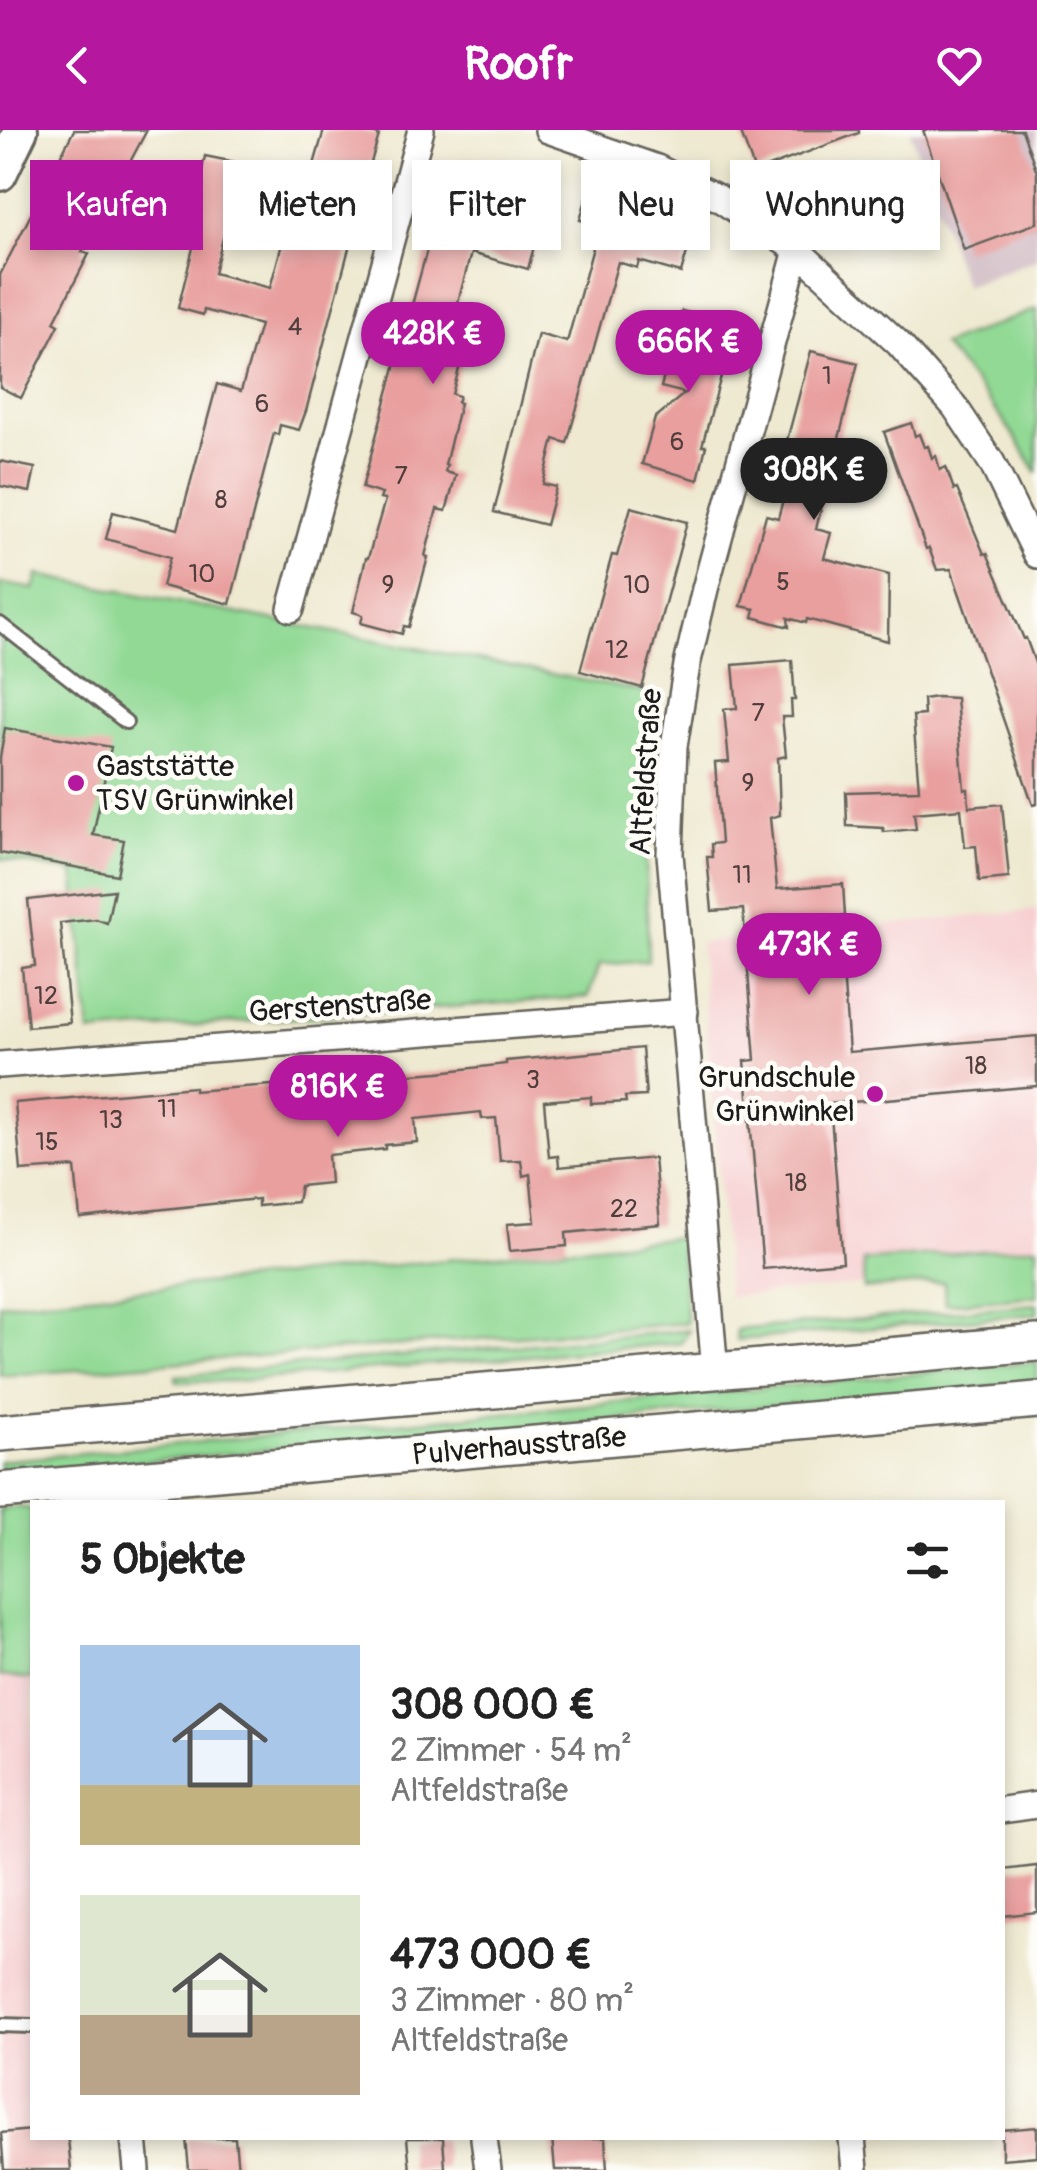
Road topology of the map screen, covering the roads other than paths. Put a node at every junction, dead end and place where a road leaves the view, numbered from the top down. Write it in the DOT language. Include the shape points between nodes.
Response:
graph roads {
  1 [pos="22,130"];
  2 [pos="421,130"];
  3 [pos="548,130"];
  4 [pos="0,174"];
  5 [pos="730,206"];
  6 [pos="797,250"];
  7 [pos="1037,556"];
  8 [pos="290,609"];
  9 [pos="0,624"];
  10 [pos="126,722"];
  11 [pos="685,1012"];
  12 [pos="0,1065"];
  13 [pos="1037,1343"];
  14 [pos="715,1371"];
  15 [pos="1037,1400"];
  16 [pos="0,1434"];
  17 [pos="0,1491"];
  18 [pos="81,1493"];
  19 [pos="1037,1805"];
  20 [pos="1005,1810"];
  21 [pos="0,2025"];
  22 [pos="30,2026"];
  23 [pos="134,2140"];
  24 [pos="484,2140"];
  25 [pos="852,2140"];
  26 [pos="137,2170"];
  27 [pos="488,2170"];
  28 [pos="855,2170"];
  1 -- 4 [label="street"];
  2 -- 8 [label="street"];
  3 -- 5 [label="street" via="656,168"];
  6 -- 7 [label="street" via="898,342 955,407 992,463"];
  6 -- 11 [label="street, Altfeldstraße" via="705,590 674,746 670,854"];
  9 -- 10 [label="lane"];
  11 -- 12 [label="street, Gerstenstraße"];
  11 -- 14 [label="street, Altfeldstraße"];
  13 -- 14 [label="main road, Pulverhausstraße"];
  14 -- 16 [label="main road, Pulverhausstraße"];
  15 -- 18 [label="main road, Pulverhausstraße"];
  17 -- 18 [label="main road, Pulverhausstraße"];
  19 -- 20 [label="street"];
  21 -- 22 [label="lane"];
  23 -- 26 [label="street"];
  24 -- 27 [label="street"];
  25 -- 28 [label="street"];
}
